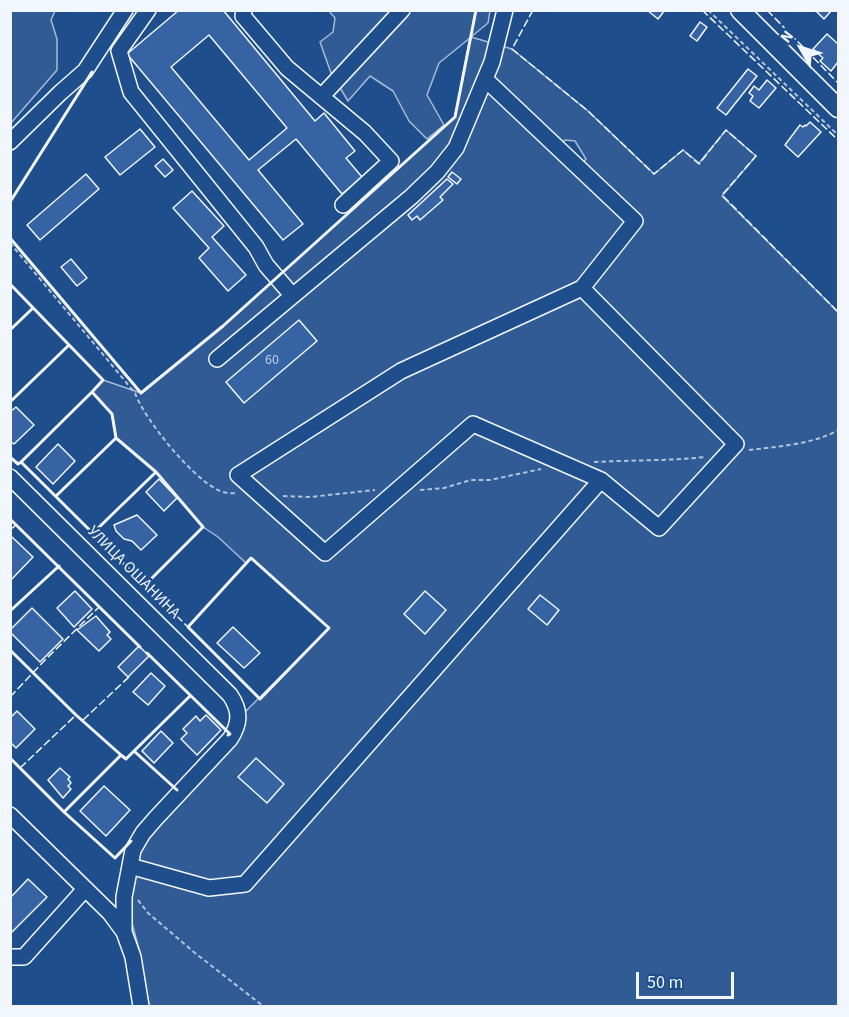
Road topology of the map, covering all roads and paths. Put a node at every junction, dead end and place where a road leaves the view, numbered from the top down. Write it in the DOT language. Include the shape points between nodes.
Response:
graph roads {
  1 [pos="125,10"];
  2 [pos="148,10"];
  3 [pos="244,10"];
  4 [pos="402,10"];
  5 [pos="505,10"];
  6 [pos="708,10"];
  7 [pos="740,10"];
  8 [pos="485,79"];
  9 [pos="322,96"];
  10 [pos="838,108"];
  11 [pos="838,135"];
  12 [pos="10,142"];
  13 [pos="343,205"];
  14 [pos="10,243"];
  15 [pos="582,288"];
  16 [pos="292,295"];
  17 [pos="217,359"];
  18 [pos="838,430"];
  19 [pos="749,450"];
  20 [pos="715,456"];
  21 [pos="586,462"];
  22 [pos="550,467"];
  23 [pos="10,477"];
  24 [pos="601,480"];
  25 [pos="381,490"];
  26 [pos="411,490"];
  27 [pos="238,493"];
  28 [pos="274,495"];
  29 [pos="10,815"];
  30 [pos="130,866"];
  31 [pos="85,889"];
  32 [pos="124,897"];
  33 [pos="124,932"];
  34 [pos="10,957"];
  35 [pos="141,1006"];
  36 [pos="263,1006"];
  1 -- 12 [label="street" via="85,71"];
  2 -- 16 [label="street" via="119,51 131,92"];
  3 -- 9 [label="street" via="243,15 282,62"];
  4 -- 9 [label="street"];
  5 -- 8 [label="street"];
  6 -- 11 [label="path"];
  7 -- 10 [label="main road"];
  8 -- 15 [label="street" via="635,221"];
  8 -- 16 [label="street" via="456,148 437,172"];
  9 -- 13 [label="street" via="391,161"];
  14 -- 27 [label="path" via="135,393 140,407 167,445 216,489"];
  15 -- 24 [label="street" via="736,444 659,528"];
  15 -- 24 [label="street" via="401,371 238,475 325,553 473,424"];
  16 -- 17 [label="street"];
  18 -- 19 [label="path" via="819,438"];
  20 -- 21 [label="path"];
  22 -- 26 [label="path" via="444,488"];
  23 -- 30 [label="street, УЛИЦА ОШАНИНА" via="231,695 238,709 235,732 143,833 133,850"];
  24 -- 30 [label="street" via="245,884 209,888"];
  25 -- 28 [label="path" via="298,498"];
  29 -- 31 [label="street"];
  30 -- 32 [label="street"];
  31 -- 33 [label="street"];
  31 -- 34 [label="street" via="24,957"];
  32 -- 33 [label="street"];
  32 -- 36 [label="path" via="136,898 195,953"];
  33 -- 35 [label="street"];
}
